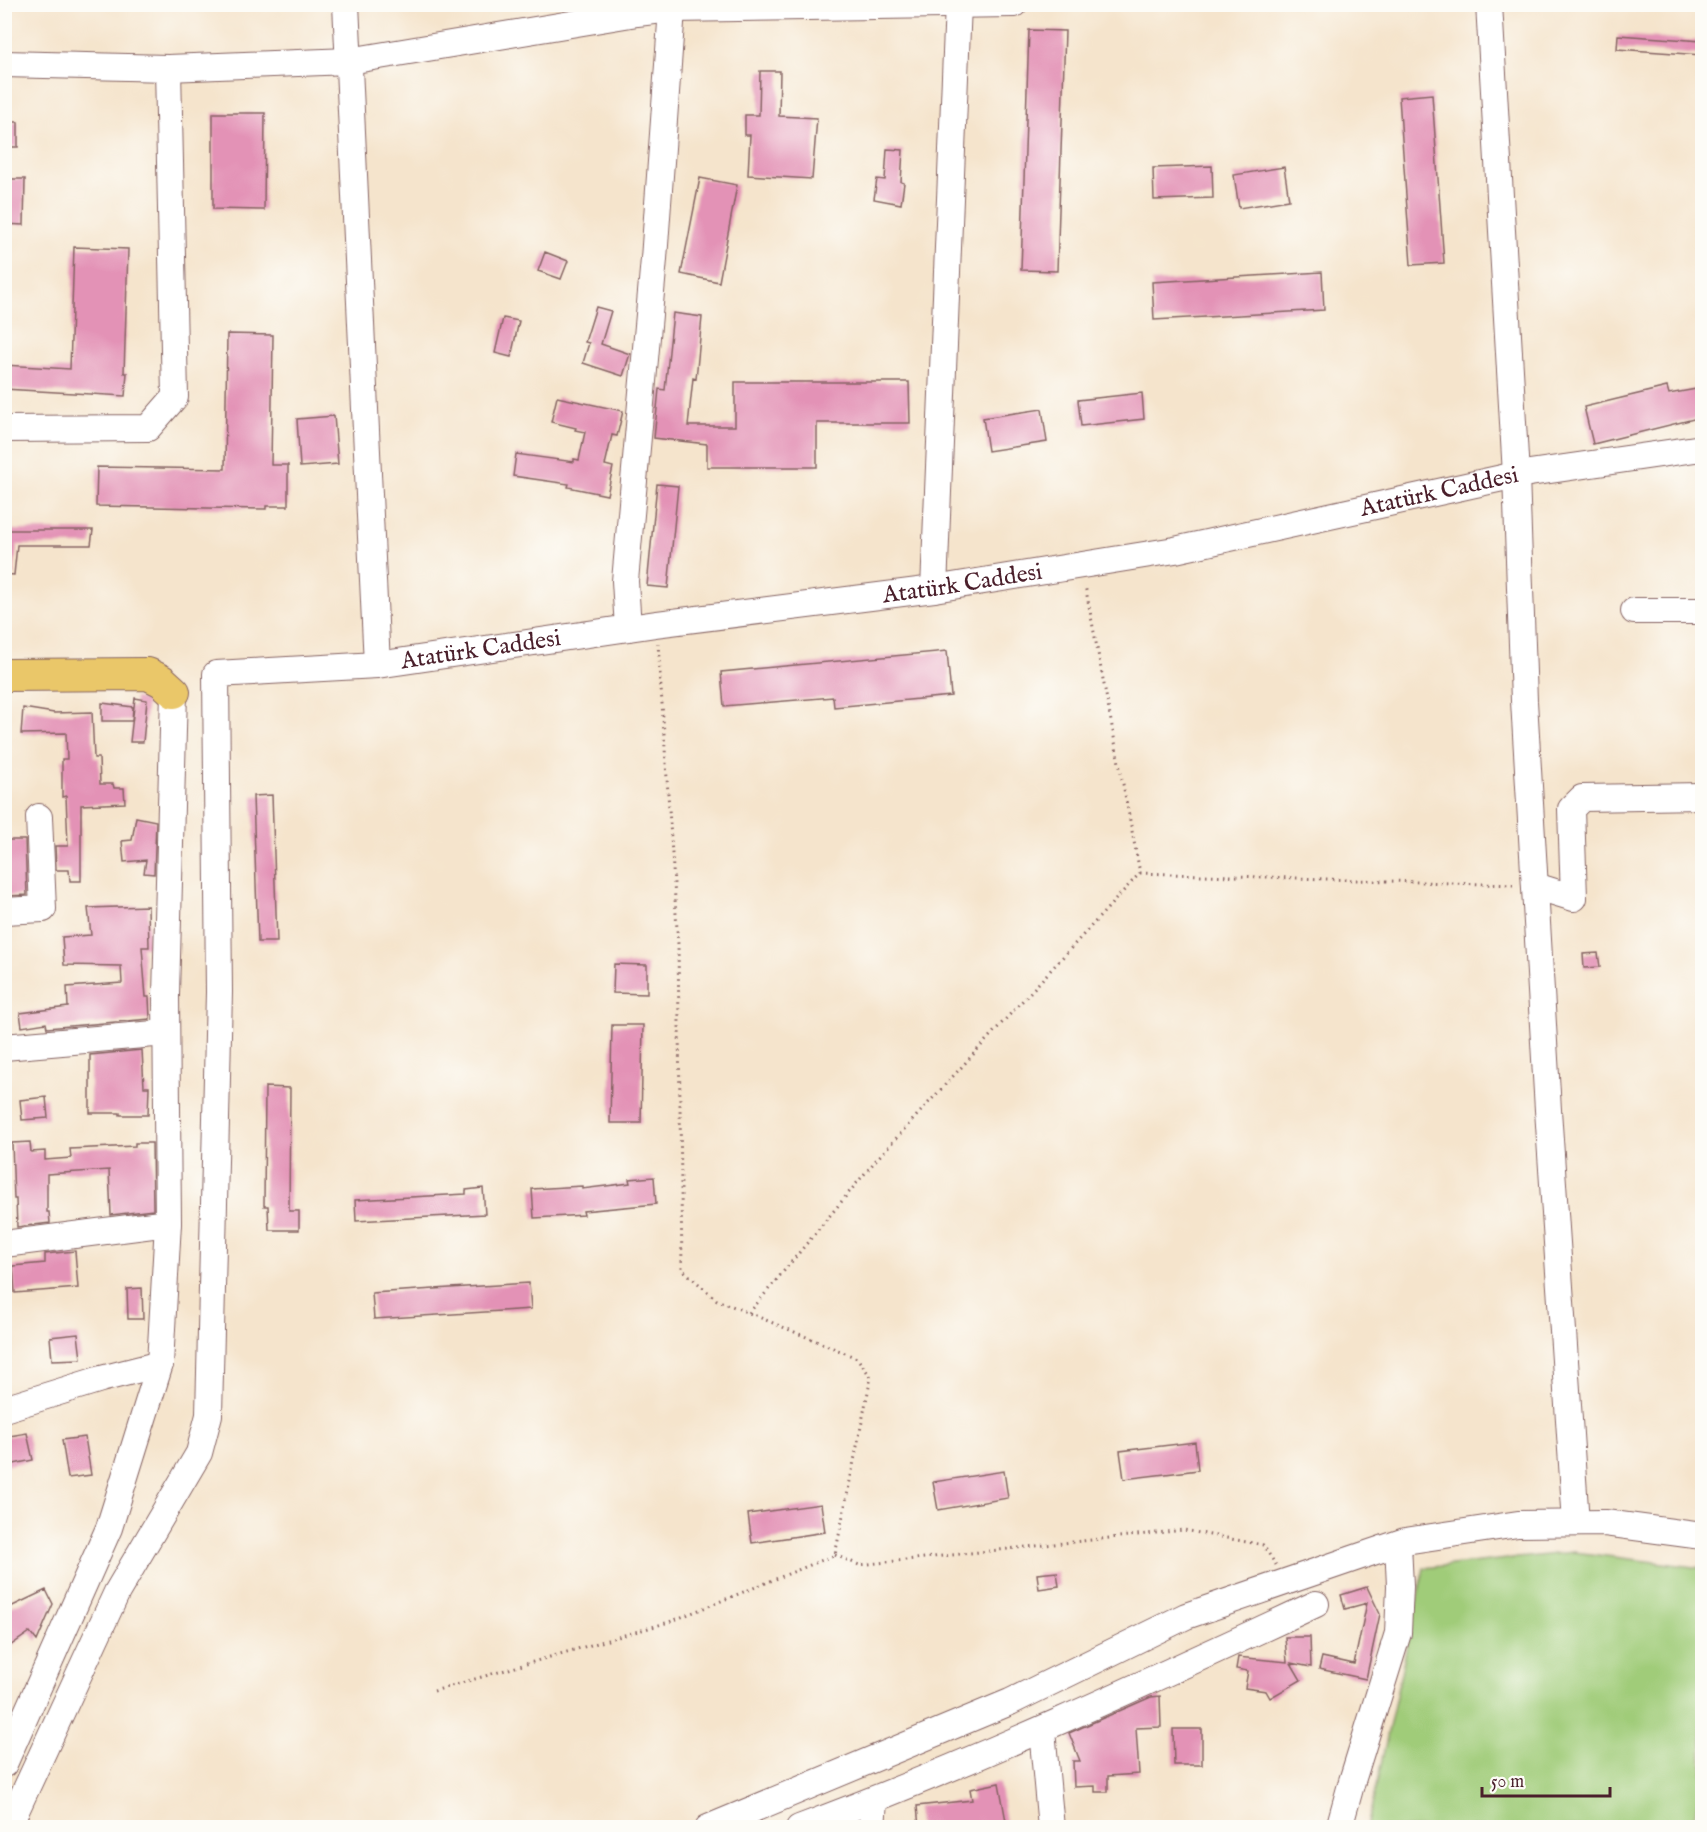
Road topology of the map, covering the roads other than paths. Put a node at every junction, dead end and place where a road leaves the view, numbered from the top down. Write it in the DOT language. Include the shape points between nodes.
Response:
graph roads {
  1 [pos="346,4"];
  2 [pos="1014,4"];
  3 [pos="1489,4"];
  4 [pos="958,5"];
  5 [pos="637,9"];
  6 [pos="672,9"];
  7 [pos="5,57"];
  8 [pos="349,61"];
  9 [pos="168,69"];
  10 [pos="4,429"];
  11 [pos="1702,448"];
  12 [pos="1516,476"];
  13 [pos="934,589"];
  14 [pos="1702,610"];
  15 [pos="1634,611"];
  16 [pos="628,628"];
  17 [pos="377,665"];
  18 [pos="4,675"];
  19 [pos="174,692"];
  20 [pos="1702,796"];
  21 [pos="39,817"];
  22 [pos="1535,886"];
  23 [pos="4,910"];
  24 [pos="166,1033"];
  25 [pos="4,1047"];
  26 [pos="168,1223"];
  27 [pos="4,1244"];
  28 [pos="159,1364"];
  29 [pos="4,1409"];
  30 [pos="1576,1523"];
  31 [pos="1702,1536"];
  32 [pos="1398,1544"];
  33 [pos="1317,1604"];
  34 [pos="1042,1730"];
  35 [pos="4,1764"];
  36 [pos="874,1800"];
  37 [pos="8,1827"];
  38 [pos="708,1827"];
  39 [pos="799,1827"];
  40 [pos="872,1827"];
  41 [pos="1051,1827"];
  42 [pos="1340,1827"];
  1 -- 8 [label="street"];
  2 -- 4 [label="street"];
  3 -- 12 [label="street"];
  4 -- 6 [label="street"];
  4 -- 13 [label="street"];
  5 -- 6 [label="street"];
  5 -- 8 [label="street"];
  6 -- 16 [label="street" via="625,582"];
  7 -- 9 [label="street"];
  8 -- 9 [label="street"];
  8 -- 17 [label="street"];
  9 -- 10 [label="street" via="175,397 148,428"];
  11 -- 12 [label="street, Atatürk Caddesi"];
  12 -- 13 [label="street, Atatürk Caddesi" via="1175,550"];
  12 -- 22 [label="street"];
  13 -- 16 [label="street, Atatürk Caddesi"];
  14 -- 15 [label="street"];
  16 -- 17 [label="street, Atatürk Caddesi"];
  17 -- 37 [label="street, Atatürk Caddesi" via="216,674 219,992 209,1415 199,1453 117,1592"];
  18 -- 19 [label="main road" via="148,674"];
  19 -- 24 [label="street"];
  20 -- 22 [label="street" via="1582,798 1571,809 1574,898"];
  21 -- 23 [label="street" via="43,909"];
  22 -- 30 [label="street"];
  24 -- 25 [label="street"];
  24 -- 26 [label="street"];
  26 -- 27 [label="street"];
  26 -- 28 [label="street"];
  28 -- 29 [label="street"];
  28 -- 35 [label="street" via="110,1528"];
  30 -- 31 [label="street" via="1605,1522"];
  30 -- 32 [label="street" via="1518,1524"];
  32 -- 38 [label="street" via="1186,1617 1010,1702"];
  32 -- 42 [label="street" via="1398,1633"];
  33 -- 34 [label="street"];
  34 -- 36 [label="street"];
  34 -- 41 [label="street"];
  36 -- 39 [label="street"];
  36 -- 40 [label="street"];
}
